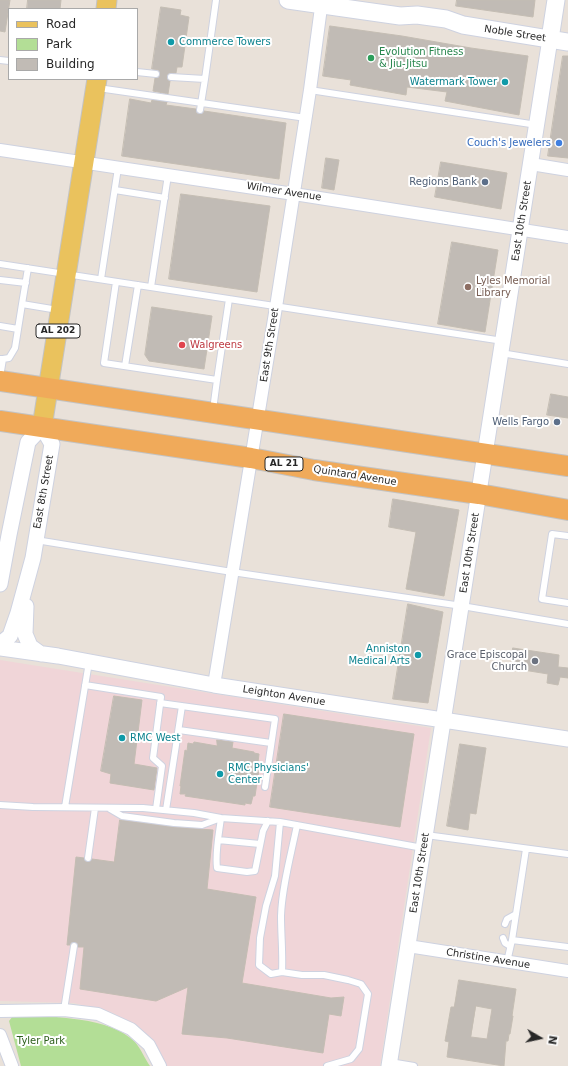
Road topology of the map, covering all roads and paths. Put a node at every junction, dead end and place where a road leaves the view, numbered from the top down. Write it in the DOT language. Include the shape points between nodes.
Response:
graph roads {
  1 [pos="216,0"];
  2 [pos="288,0"];
  3 [pos="556,0"];
  4 [pos="321,2"];
  5 [pos="550,39"];
  6 [pos="568,42"];
  7 [pos="138,72"];
  8 [pos="156,74"];
  9 [pos="171,77"];
  10 [pos="205,79"];
  11 [pos="96,83"];
  12 [pos="310,90"];
  13 [pos="201,103"];
  14 [pos="200,110"];
  15 [pos="306,118"];
  16 [pos="537,125"];
  17 [pos="0,150"];
  18 [pos="84,163"];
  19 [pos="531,164"];
  20 [pos="118,168"];
  21 [pos="568,170"];
  22 [pos="168,175"];
  23 [pos="115,190"];
  24 [pos="294,194"];
  25 [pos="164,198"];
  26 [pos="520,230"];
  27 [pos="568,237"];
  28 [pos="0,264"];
  29 [pos="28,268"];
  30 [pos="67,274"];
  31 [pos="101,279"];
  32 [pos="0,280"];
  33 [pos="116,282"];
  34 [pos="26,283"];
  35 [pos="138,285"];
  36 [pos="150,287"];
  37 [pos="229,299"];
  38 [pos="22,304"];
  39 [pos="276,307"];
  40 [pos="62,310"];
  41 [pos="1,328"];
  42 [pos="18,328"];
  43 [pos="502,347"];
  44 [pos="1,359"];
  45 [pos="568,364"];
  46 [pos="125,366"];
  47 [pos="0,377"];
  48 [pos="217,380"];
  49 [pos="0,381"];
  50 [pos="48,389"];
  51 [pos="212,412"];
  52 [pos="258,420"];
  53 [pos="0,421"];
  54 [pos="42,427"];
  55 [pos="486,452"];
  56 [pos="251,458"];
  57 [pos="568,466"];
  58 [pos="479,494"];
  59 [pos="568,510"];
  60 [pos="568,536"];
  61 [pos="36,540"];
  62 [pos="232,572"];
  63 [pos="27,579"];
  64 [pos="0,584"];
  65 [pos="568,603"];
  66 [pos="462,606"];
  67 [pos="568,624"];
  68 [pos="0,644"];
  69 [pos="0,648"];
  70 [pos="41,654"];
  71 [pos="89,662"];
  72 [pos="85,685"];
  73 [pos="214,685"];
  74 [pos="160,703"];
  75 [pos="182,706"];
  76 [pos="444,720"];
  77 [pos="179,730"];
  78 [pos="568,739"];
  79 [pos="271,743"];
  80 [pos="265,787"];
  81 [pos="0,805"];
  82 [pos="65,808"];
  83 [pos="95,808"];
  84 [pos="108,808"];
  85 [pos="156,809"];
  86 [pos="166,810"];
  87 [pos="221,818"];
  88 [pos="268,821"];
  89 [pos="280,822"];
  90 [pos="297,825"];
  91 [pos="218,840"];
  92 [pos="425,841"];
  93 [pos="260,844"];
  94 [pos="526,849"];
  95 [pos="568,854"];
  96 [pos="88,858"];
  97 [pos="516,914"];
  98 [pos="505,924"];
  99 [pos="504,938"];
  100 [pos="511,943"];
  101 [pos="74,946"];
  102 [pos="408,946"];
  103 [pos="568,947"];
  104 [pos="507,962"];
  105 [pos="568,971"];
  106 [pos="282,972"];
  107 [pos="0,1010"];
  108 [pos="64,1010"];
  109 [pos="0,1035"];
  110 [pos="390,1064"];
  111 [pos="12,1066"];
  112 [pos="160,1066"];
  113 [pos="327,1066"];
  114 [pos="414,1066"];
  1 -- 10 [label="lane"];
  2 -- 4 [label="main road, Noble Street"];
  3 -- 5 [label="main road"];
  4 -- 5 [label="main road, Noble Street" via="400,16 446,18 463,25"];
  4 -- 12 [label="street, East 9th Street"];
  5 -- 6 [label="main road, Noble Street"];
  5 -- 16 [label="street, East 10th Street"];
  7 -- 8 [label="lane"];
  9 -- 10 [label="lane"];
  10 -- 13 [label="lane"];
  11 -- 13 [label="lane"];
  11 -- 18 [label="main road, AL 202"];
  12 -- 15 [label="street, East 9th Street"];
  12 -- 16 [label="lane"];
  13 -- 14 [label="lane"];
  13 -- 15 [label="lane"];
  15 -- 24 [label="street, East 9th Street"];
  16 -- 19 [label="street, East 10th Street"];
  17 -- 18 [label="street, Wilmer Avenue"];
  18 -- 20 [label="street, Wilmer Avenue"];
  18 -- 30 [label="main road, AL 202"];
  19 -- 21 [label="street"];
  19 -- 26 [label="street, East 10th Street"];
  20 -- 22 [label="street, Wilmer Avenue"];
  20 -- 23 [label="lane"];
  22 -- 24 [label="street, Wilmer Avenue"];
  22 -- 25 [label="lane"];
  23 -- 25 [label="lane"];
  23 -- 31 [label="lane"];
  24 -- 26 [label="street, Wilmer Avenue"];
  24 -- 39 [label="street, East 9th Street"];
  25 -- 36 [label="lane"];
  26 -- 27 [label="street, Wilmer Avenue"];
  26 -- 43 [label="street, East 10th Street"];
  28 -- 29 [label="lane"];
  29 -- 30 [label="lane"];
  29 -- 34 [label="lane"];
  30 -- 31 [label="lane"];
  30 -- 40 [label="main road, AL 202"];
  31 -- 33 [label="lane"];
  32 -- 34 [label="lane"];
  33 -- 35 [label="lane"];
  33 -- 46 [label="lane" via="104,363"];
  34 -- 38 [label="lane"];
  35 -- 36 [label="lane"];
  35 -- 46 [label="lane"];
  36 -- 37 [label="lane"];
  37 -- 39 [label="lane"];
  37 -- 48 [label="lane"];
  38 -- 40 [label="lane"];
  38 -- 42 [label="lane"];
  39 -- 43 [label="lane"];
  39 -- 52 [label="street, East 9th Street"];
  40 -- 50 [label="main road, AL 202"];
  41 -- 42 [label="lane"];
  42 -- 44 [label="lane" via="15,348 9,358"];
  43 -- 45 [label="lane"];
  43 -- 55 [label="street, East 10th Street"];
  44 -- 47 [label="lane"];
  46 -- 48 [label="lane"];
  48 -- 51 [label="lane"];
  49 -- 50 [label="highway"];
  50 -- 51 [label="highway"];
  50 -- 54 [label="main road, AL 202"];
  51 -- 52 [label="highway"];
  52 -- 55 [label="highway"];
  52 -- 56 [label="street, East 9th Street"];
  53 -- 54 [label="highway, Quintard Avenue / AL 21"];
  54 -- 56 [label="highway, Quintard Avenue / AL 21"];
  54 -- 61 [label="street, East 8th Street" via="52,444"];
  54 -- 64 [label="street" via="28,442 6,535"];
  55 -- 57 [label="highway"];
  55 -- 58 [label="street, East 10th Street"];
  56 -- 58 [label="highway, Quintard Avenue / AL 21" via="314,470"];
  56 -- 62 [label="street, East 9th Street"];
  58 -- 59 [label="highway, Quintard Avenue / AL 21"];
  58 -- 66 [label="street, East 10th Street"];
  60 -- 65 [label="lane" via="552,534 542,599"];
  61 -- 62 [label="lane"];
  61 -- 63 [label="street, East 8th Street"];
  62 -- 66 [label="lane"];
  62 -- 73 [label="street, East 9th Street"];
  63 -- 68 [label="street, East 8th Street" via="10,636"];
  63 -- 70 [label="street" via="25,634 30,646"];
  66 -- 67 [label="lane"];
  66 -- 76 [label="street, East 10th Street"];
  69 -- 70 [label="street, Leighton Avenue"];
  70 -- 71 [label="street, Leighton Avenue"];
  71 -- 72 [label="lane"];
  71 -- 73 [label="street, Leighton Avenue"];
  72 -- 74 [label="lane" via="161,697"];
  72 -- 82 [label="lane"];
  73 -- 76 [label="street, Leighton Avenue"];
  74 -- 75 [label="lane"];
  74 -- 85 [label="lane" via="153,758 162,766"];
  75 -- 77 [label="lane"];
  75 -- 79 [label="lane" via="275,719"];
  76 -- 78 [label="street, Leighton Avenue"];
  76 -- 92 [label="street, East 10th Street"];
  77 -- 79 [label="lane"];
  77 -- 86 [label="lane"];
  79 -- 80 [label="lane"];
  81 -- 82 [label="lane"];
  82 -- 83 [label="lane"];
  83 -- 84 [label="lane"];
  83 -- 96 [label="lane"];
  84 -- 85 [label="lane"];
  84 -- 87 [label="lane" via="122,816 174,823 202,825"];
  85 -- 86 [label="lane"];
  86 -- 87 [label="lane"];
  87 -- 88 [label="lane"];
  87 -- 91 [label="lane"];
  88 -- 89 [label="lane"];
  88 -- 93 [label="lane"];
  89 -- 90 [label="lane"];
  89 -- 106 [label="lane" via="274,876 261,931 259,966 271,974"];
  90 -- 92 [label="lane"];
  90 -- 106 [label="lane" via="283,895"];
  91 -- 93 [label="lane"];
  91 -- 93 [label="lane" via="218,868 247,872 255,871"];
  92 -- 94 [label="lane"];
  92 -- 102 [label="street, East 10th Street"];
  94 -- 95 [label="lane"];
  94 -- 97 [label="lane"];
  97 -- 98 [label="lane" via="507,919"];
  97 -- 100 [label="lane"];
  99 -- 100 [label="lane" via="505,942"];
  100 -- 103 [label="lane"];
  100 -- 104 [label="lane"];
  101 -- 108 [label="lane"];
  102 -- 104 [label="street, Christine Avenue"];
  102 -- 110 [label="street, East 10th Street"];
  104 -- 105 [label="street, Christine Avenue"];
  106 -- 113 [label="lane" via="324,975 348,980 361,984 368,994 359,1049 351,1059"];
  107 -- 108 [label="street"];
  108 -- 112 [label="street" via="98,1014 132,1029 149,1045"];
  109 -- 111 [label="street"];
  110 -- 114 [label="lane"];
}
